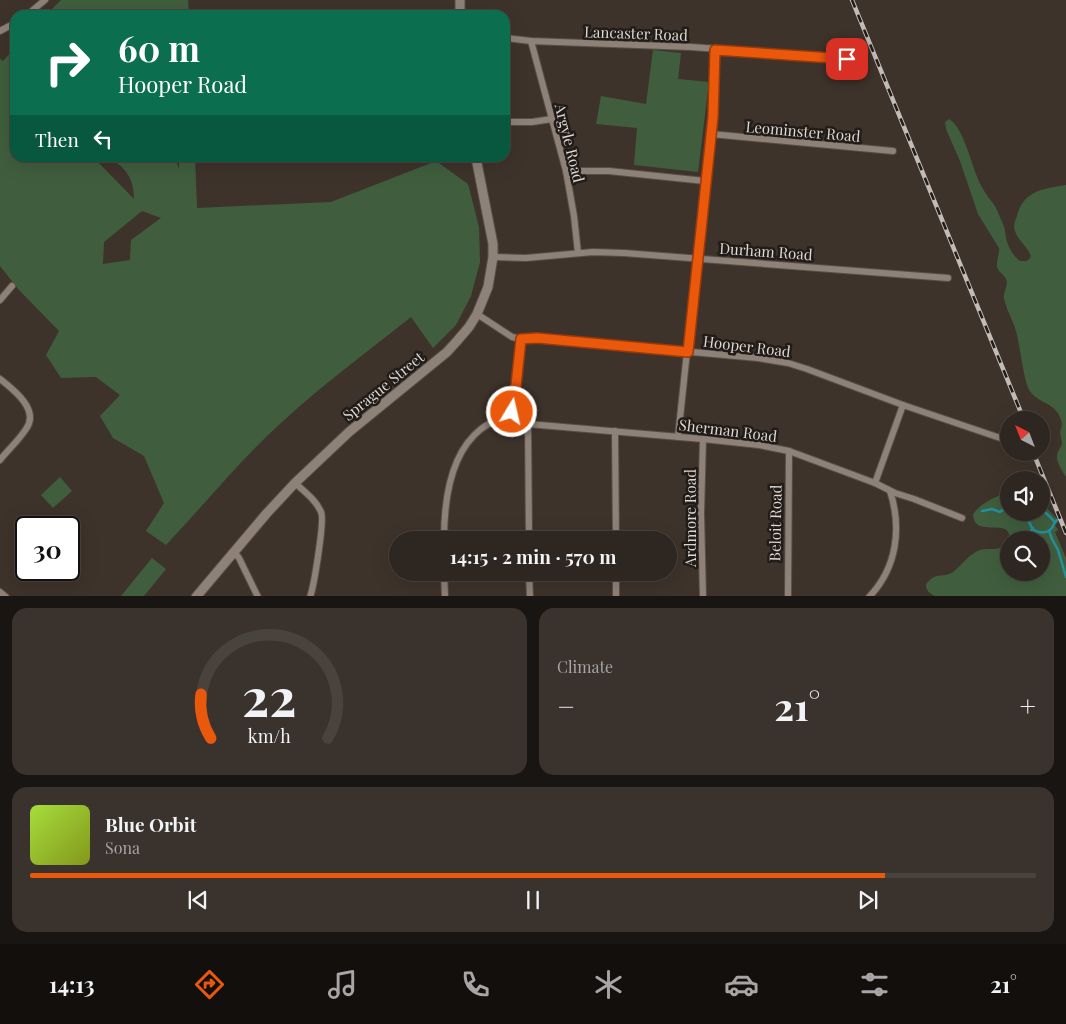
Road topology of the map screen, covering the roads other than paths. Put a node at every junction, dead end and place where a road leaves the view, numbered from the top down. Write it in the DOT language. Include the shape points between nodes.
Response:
graph roads {
  1 [pos="45,0"];
  2 [pos="33,10"];
  3 [pos="510,39"];
  4 [pos="531,41"];
  5 [pos="715,50"];
  6 [pos="856,59"];
  7 [pos="552,119"];
  8 [pos="510,122"];
  9 [pos="711,134"];
  10 [pos="893,151"];
  11 [pos="477,162"];
  12 [pos="566,171"];
  13 [pos="705,181"];
  14 [pos="578,253"];
  15 [pos="493,257"];
  16 [pos="698,258"];
  17 [pos="948,278"];
  18 [pos="12,286"];
  19 [pos="0,300"];
  20 [pos="477,314"];
  21 [pos="521,339"];
  22 [pos="688,352"];
  23 [pos="0,378"];
  24 [pos="903,404"];
  25 [pos="512,412"];
  26 [pos="528,424"];
  27 [pos="615,431"];
  28 [pos="678,437"];
  29 [pos="1000,438"];
  30 [pos="703,439"];
  31 [pos="789,450"];
  32 [pos="0,460"];
  33 [pos="295,483"];
  34 [pos="875,483"];
  35 [pos="890,491"];
  36 [pos="962,518"];
  37 [pos="444,531"];
  38 [pos="529,531"];
  39 [pos="616,531"];
  40 [pos="234,552"];
  41 [pos="444,581"];
  42 [pos="530,581"];
  43 [pos="616,581"];
  44 [pos="0,592"];
  45 [pos="6,596"];
  46 [pos="196,596"];
  47 [pos="258,596"];
  48 [pos="310,596"];
  49 [pos="445,596"];
  50 [pos="530,596"];
  51 [pos="616,596"];
  52 [pos="703,596"];
  53 [pos="788,596"];
  54 [pos="869,596"];
  1 -- 2 [label="street"];
  3 -- 4 [label="street, Lancaster Road"];
  4 -- 5 [label="street, Lancaster Road"];
  4 -- 7 [label="street, Argyle Road"];
  5 -- 6 [label="street, Lancaster Road"];
  5 -- 9 [label="street"];
  7 -- 8 [label="street"];
  7 -- 12 [label="street, Argyle Road"];
  9 -- 10 [label="street, Leominster Road"];
  9 -- 13 [label="street"];
  11 -- 15 [label="main road, Sprague Street"];
  12 -- 13 [label="street" via="609,171"];
  12 -- 14 [label="street, Argyle Road"];
  13 -- 16 [label="street"];
  14 -- 15 [label="street, Durham Road" via="526,258"];
  14 -- 16 [label="street, Durham Road" via="624,252"];
  15 -- 20 [label="main road, Sprague Street" via="488,287"];
  16 -- 17 [label="street, Durham Road"];
  16 -- 22 [label="street"];
  18 -- 19 [label="street"];
  20 -- 21 [label="street, Hooper Road" via="509,336"];
  20 -- 33 [label="main road, Sprague Street" via="447,352 349,432"];
  21 -- 22 [label="street, Hooper Road"];
  21 -- 25 [label="street"];
  22 -- 24 [label="street, Hooper Road" via="788,363"];
  22 -- 28 [label="street"];
  23 -- 32 [label="street" via="15,391 30,416 27,428"];
  24 -- 29 [label="street, Hooper Road"];
  24 -- 34 [label="street"];
  25 -- 26 [label="street"];
  25 -- 37 [label="street" via="482,428 462,452 446,499"];
  26 -- 27 [label="street, Sherman Road"];
  26 -- 38 [label="street"];
  27 -- 28 [label="street, Sherman Road"];
  27 -- 39 [label="street"];
  28 -- 30 [label="street, Sherman Road"];
  30 -- 31 [label="street, Sherman Road"];
  30 -- 52 [label="street, Ardmore Road"];
  31 -- 34 [label="street, Sherman Road"];
  31 -- 53 [label="street, Beloit Road"];
  33 -- 40 [label="main road, Sprague Street"];
  33 -- 48 [label="street" via="322,514 316,574"];
  34 -- 35 [label="street, Sherman Road"];
  35 -- 36 [label="street, Sherman Road"];
  35 -- 54 [label="street" via="896,521 894,552 885,575"];
  40 -- 46 [label="main road, Sprague Street"];
  40 -- 47 [label="street"];
  41 -- 49 [label="street"];
  42 -- 50 [label="street"];
  43 -- 51 [label="street"];
  44 -- 45 [label="street"];
}
